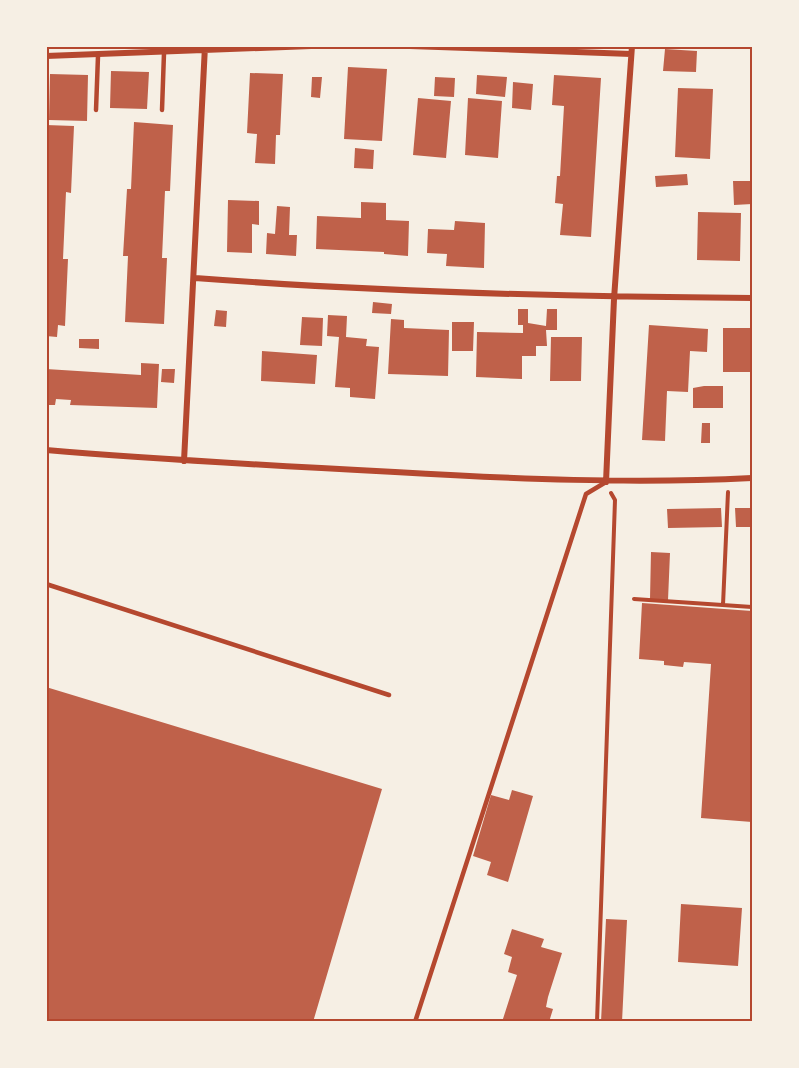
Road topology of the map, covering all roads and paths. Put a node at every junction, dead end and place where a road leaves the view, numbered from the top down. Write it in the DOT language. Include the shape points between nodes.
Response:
graph roads {
  1 [pos="311,46"];
  2 [pos="410,46"];
  3 [pos="453,47"];
  4 [pos="205,49"];
  5 [pos="631,50"];
  6 [pos="164,52"];
  7 [pos="46,56"];
  8 [pos="98,56"];
  9 [pos="96,110"];
  10 [pos="162,110"];
  11 [pos="195,278"];
  12 [pos="753,298"];
  13 [pos="614,299"];
  14 [pos="46,450"];
  15 [pos="184,461"];
  16 [pos="753,478"];
  17 [pos="729,480"];
  18 [pos="606,482"];
  19 [pos="46,584"];
  20 [pos="634,599"];
  21 [pos="723,605"];
  22 [pos="753,607"];
  23 [pos="389,695"];
  24 [pos="416,1022"];
  25 [pos="597,1022"];
  1 -- 4 [label="street"];
  2 -- 3 [label="street"];
  3 -- 5 [label="street"];
  4 -- 6 [label="street"];
  4 -- 11 [label="street"];
  5 -- 13 [label="street"];
  6 -- 8 [label="street"];
  6 -- 10 [label="lane"];
  7 -- 8 [label="street"];
  8 -- 9 [label="lane"];
  11 -- 13 [label="street"];
  11 -- 15 [label="street"];
  12 -- 13 [label="street"];
  13 -- 18 [label="street"];
  14 -- 15 [label="street"];
  15 -- 18 [label="street"];
  16 -- 17 [label="street"];
  17 -- 18 [label="street"];
  17 -- 21 [label="path"];
  18 -- 24 [label="lane" via="586,494"];
  18 -- 25 [label="path" via="615,500"];
  19 -- 23 [label="lane"];
  20 -- 21 [label="path"];
  21 -- 22 [label="path"];
}
